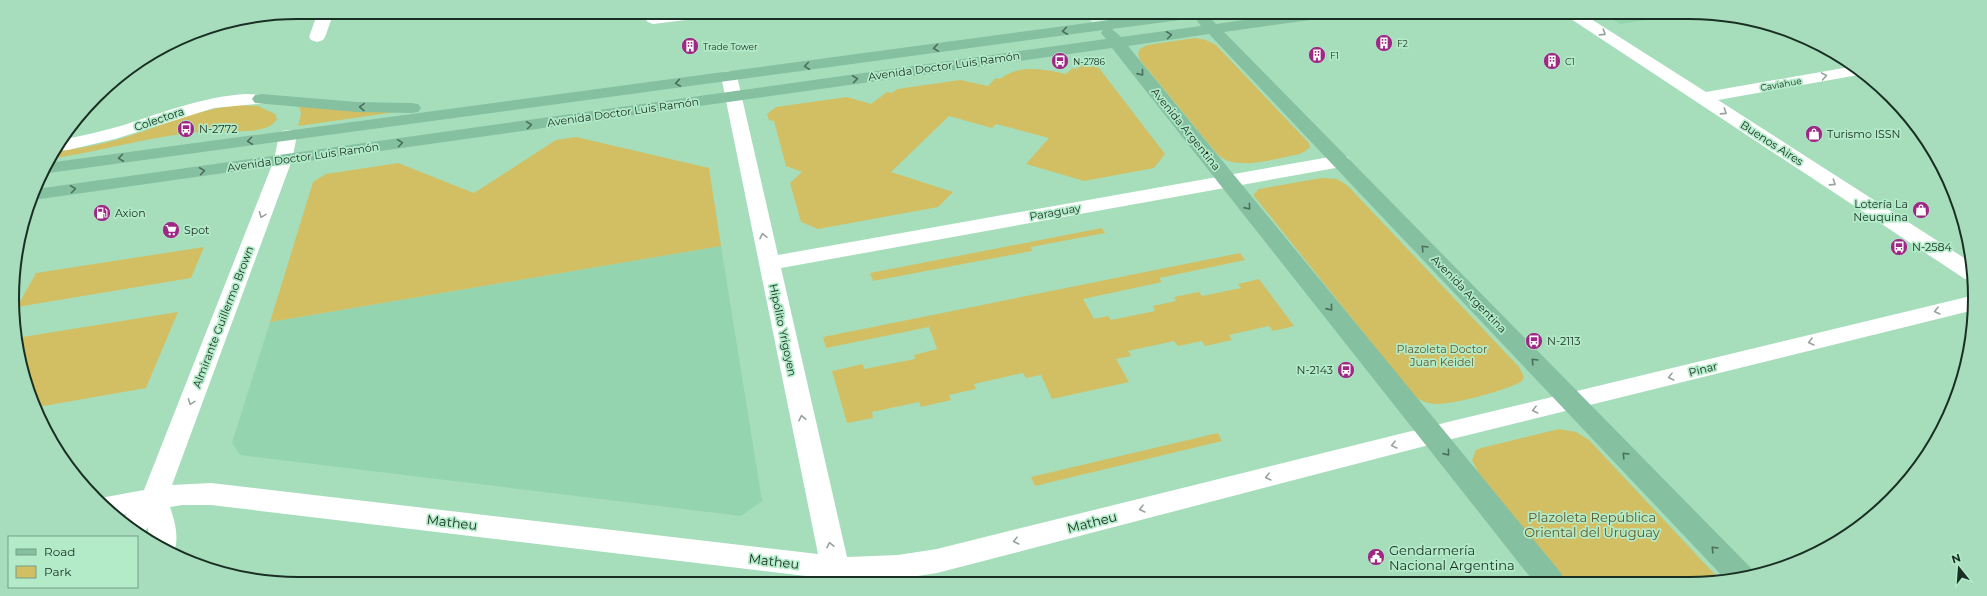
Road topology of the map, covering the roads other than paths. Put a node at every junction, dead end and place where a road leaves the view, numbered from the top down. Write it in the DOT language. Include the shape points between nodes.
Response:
graph roads {
  1 [pos="323,19"];
  2 [pos="1098,19"];
  3 [pos="1187,19"];
  4 [pos="1187,19"];
  5 [pos="1205,19"];
  6 [pos="1581,19"];
  7 [pos="1110,34"];
  8 [pos="317,37"];
  9 [pos="1851,71"];
  10 [pos="729,76"];
  11 [pos="733,96"];
  12 [pos="1703,98"];
  13 [pos="261,99"];
  14 [pos="526,104"];
  15 [pos="288,135"];
  16 [pos="65,144"];
  17 [pos="283,160"];
  18 [pos="1340,161"];
  19 [pos="52,167"];
  20 [pos="1227,181"];
  21 [pos="39,194"];
  22 [pos="769,263"];
  23 [pos="1966,270"];
  24 [pos="1968,304"];
  25 [pos="1573,401"];
  26 [pos="1432,435"];
  27 [pos="154,498"];
  28 [pos="112,506"];
  29 [pos="135,524"];
  30 [pos="163,542"];
  31 [pos="1738,573"];
  32 [pos="836,576"];
  33 [pos="1547,577"];
  1 -- 8 [label="street"];
  2 -- 7 [label="main road, Avenida Argentina"];
  7 -- 3 [label="main road, Avenida Doctor Luis Ramón, one-way"];
  4 -- 7 [label="main road, Avenida Doctor Luis Ramón"];
  5 -- 18 [label="main road, Avenida Argentina"];
  6 -- 12 [label="street, Buenos Aires, one-way"];
  7 -- 10 [label="main road, Avenida Doctor Luis Ramón, one-way"];
  11 -- 7 [label="main road, Avenida Doctor Luis Ramón, one-way"];
  7 -- 20 [label="main road, Avenida Argentina, one-way"];
  12 -- 9 [label="street, Caviahue, one-way"];
  10 -- 11 [label="street, Hipólito Yrigoyen"];
  10 -- 14 [label="main road, Avenida Doctor Luis Ramón, one-way"];
  17 -- 11 [label="main road, Avenida Doctor Luis Ramón, one-way"];
  22 -- 11 [label="street, Hipólito Yrigoyen, one-way"];
  12 -- 23 [label="street, Buenos Aires, one-way"];
  14 -- 13 [label="main road, one-way" via="386,108"];
  13 -- 15 [label="main road" via="273,102 286,110 291,121"];
  13 -- 16 [label="street, Colectora" via="230,100 201,105 116,133"];
  14 -- 15 [label="main road, Avenida Doctor Luis Ramón"];
  15 -- 17 [label="street, Almirante Guillermo Brown"];
  15 -- 19 [label="main road, Avenida Doctor Luis Ramón, one-way"];
  21 -- 17 [label="main road, Avenida Doctor Luis Ramón, one-way"];
  17 -- 27 [label="street, Almirante Guillermo Brown, one-way"];
  18 -- 20 [label="street, Paraguay"];
  25 -- 18 [label="main road, Avenida Argentina, one-way"];
  20 -- 22 [label="street, Paraguay"];
  20 -- 26 [label="main road, Avenida Argentina, one-way"];
  32 -- 22 [label="street, Hipólito Yrigoyen, one-way"];
  24 -- 25 [label="street, Pinar, one-way"];
  25 -- 26 [label="street, Pinar, one-way"];
  31 -- 25 [label="main road, Avenida Argentina, one-way"];
  26 -- 32 [label="street, Matheu, one-way" via="937,562"];
  26 -- 33 [label="main road, Avenida Argentina, one-way"];
  27 -- 28 [label="street, Matheu"];
  27 -- 29 [label="street, Almirante Guillermo Brown"];
  27 -- 30 [label="street" via="162,525"];
  27 -- 32 [label="street, Matheu" via="182,494 212,494"];
}
